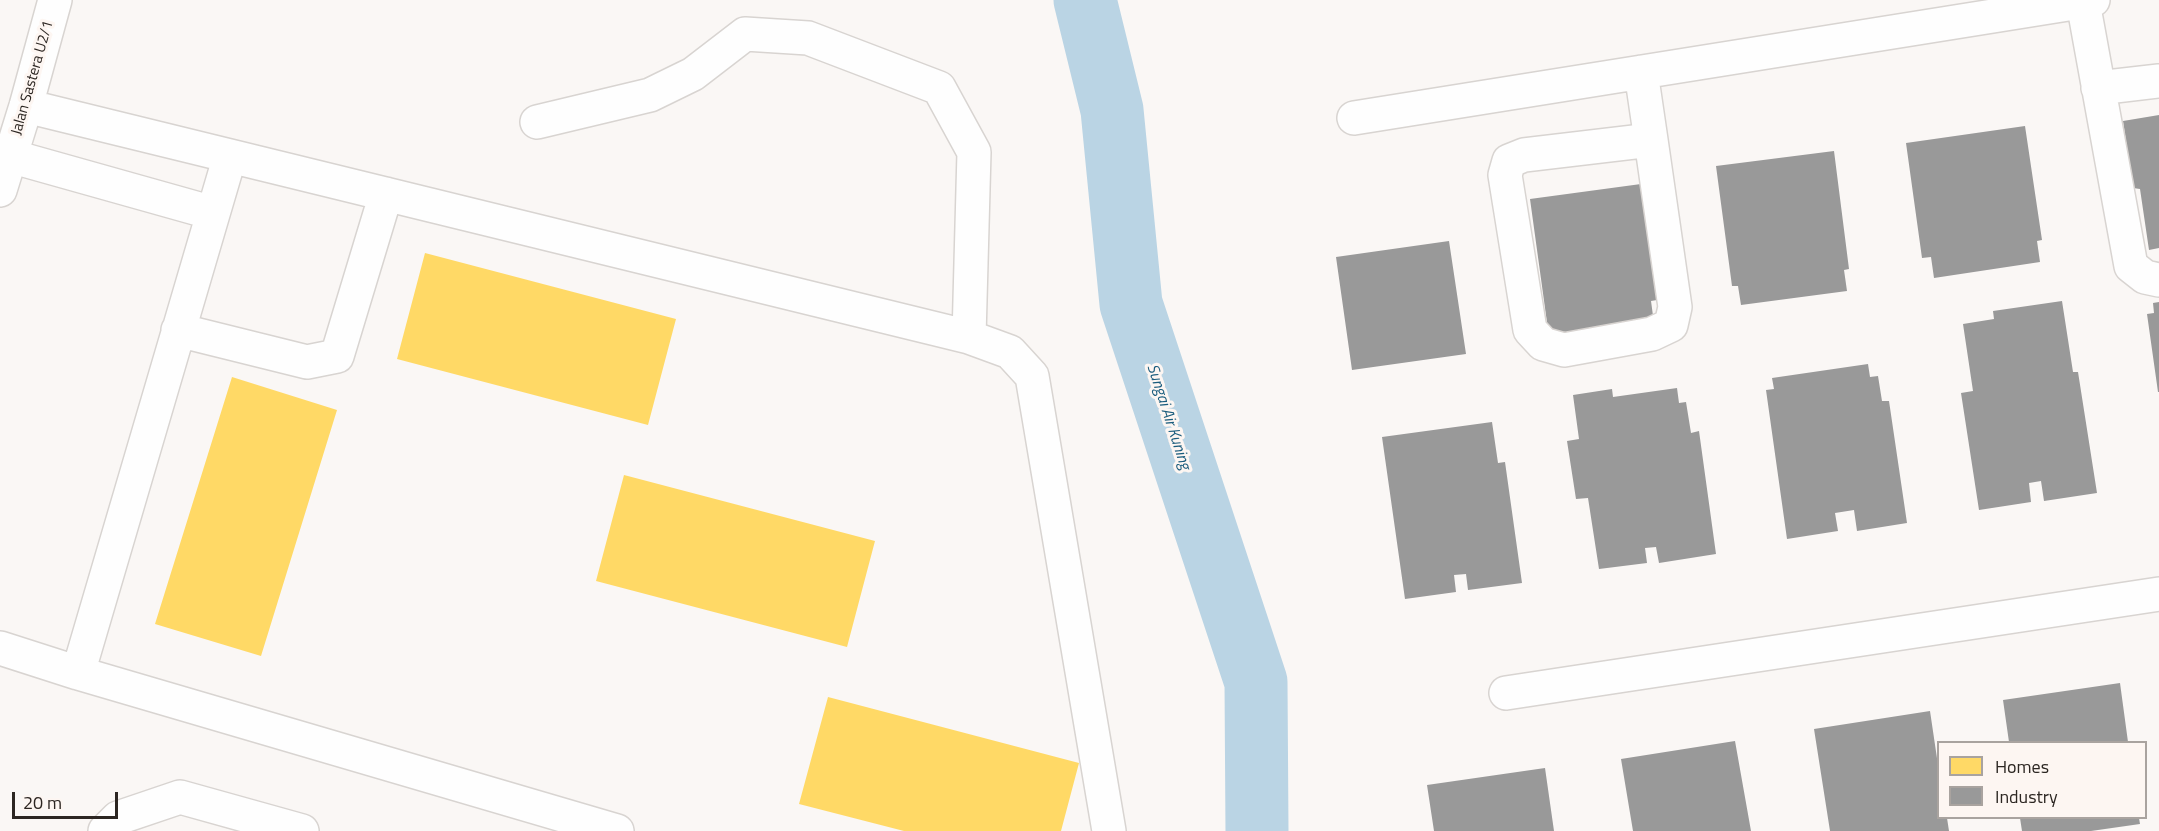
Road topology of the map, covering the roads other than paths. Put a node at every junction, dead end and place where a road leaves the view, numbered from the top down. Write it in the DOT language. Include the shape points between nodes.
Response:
graph roads {
  1 [pos="55,0"];
  2 [pos="2088,1"];
  3 [pos="1641,72"];
  4 [pos="2159,81"];
  5 [pos="2098,88"];
  6 [pos="26,106"];
  7 [pos="1354,118"];
  8 [pos="537,122"];
  9 [pos="1651,140"];
  10 [pos="10,156"];
  11 [pos="230,156"];
  12 [pos="0,189"];
  13 [pos="386,194"];
  14 [pos="213,213"];
  15 [pos="2159,280"];
  16 [pos="178,330"];
  17 [pos="969,337"];
  18 [pos="2159,594"];
  19 [pos="0,648"];
  20 [pos="78,673"];
  21 [pos="1506,693"];
  22 [pos="105,831"];
  23 [pos="302,831"];
  24 [pos="617,831"];
  25 [pos="1109,831"];
  1 -- 6 [label="street, Jalan Sastera U2/1"];
  2 -- 3 [label="street"];
  2 -- 5 [label="street"];
  3 -- 7 [label="street"];
  3 -- 9 [label="street"];
  4 -- 5 [label="street"];
  5 -- 15 [label="street" via="2131,266 2145,277"];
  6 -- 10 [label="street, Jalan Sastera U2/1"];
  6 -- 11 [label="street"];
  8 -- 17 [label="street" via="650,95 693,74 745,34 808,38 939,88 974,152"];
  9 -- 9 [label="street" via="1524,155 1509,162 1505,175 1530,330 1543,344 1564,350 1652,334 1671,325 1676,307"];
  10 -- 12 [label="street, Jalan Sastera U2/1"];
  10 -- 14 [label="street"];
  11 -- 13 [label="street"];
  11 -- 14 [label="street"];
  13 -- 16 [label="street" via="337,356 307,362"];
  13 -- 17 [label="street"];
  14 -- 16 [label="street"];
  16 -- 20 [label="street"];
  17 -- 25 [label="street" via="1011,352 1032,376"];
  18 -- 21 [label="street"];
  19 -- 20 [label="street"];
  20 -- 24 [label="street"];
  22 -- 23 [label="street" via="118,818 180,797"];
}
